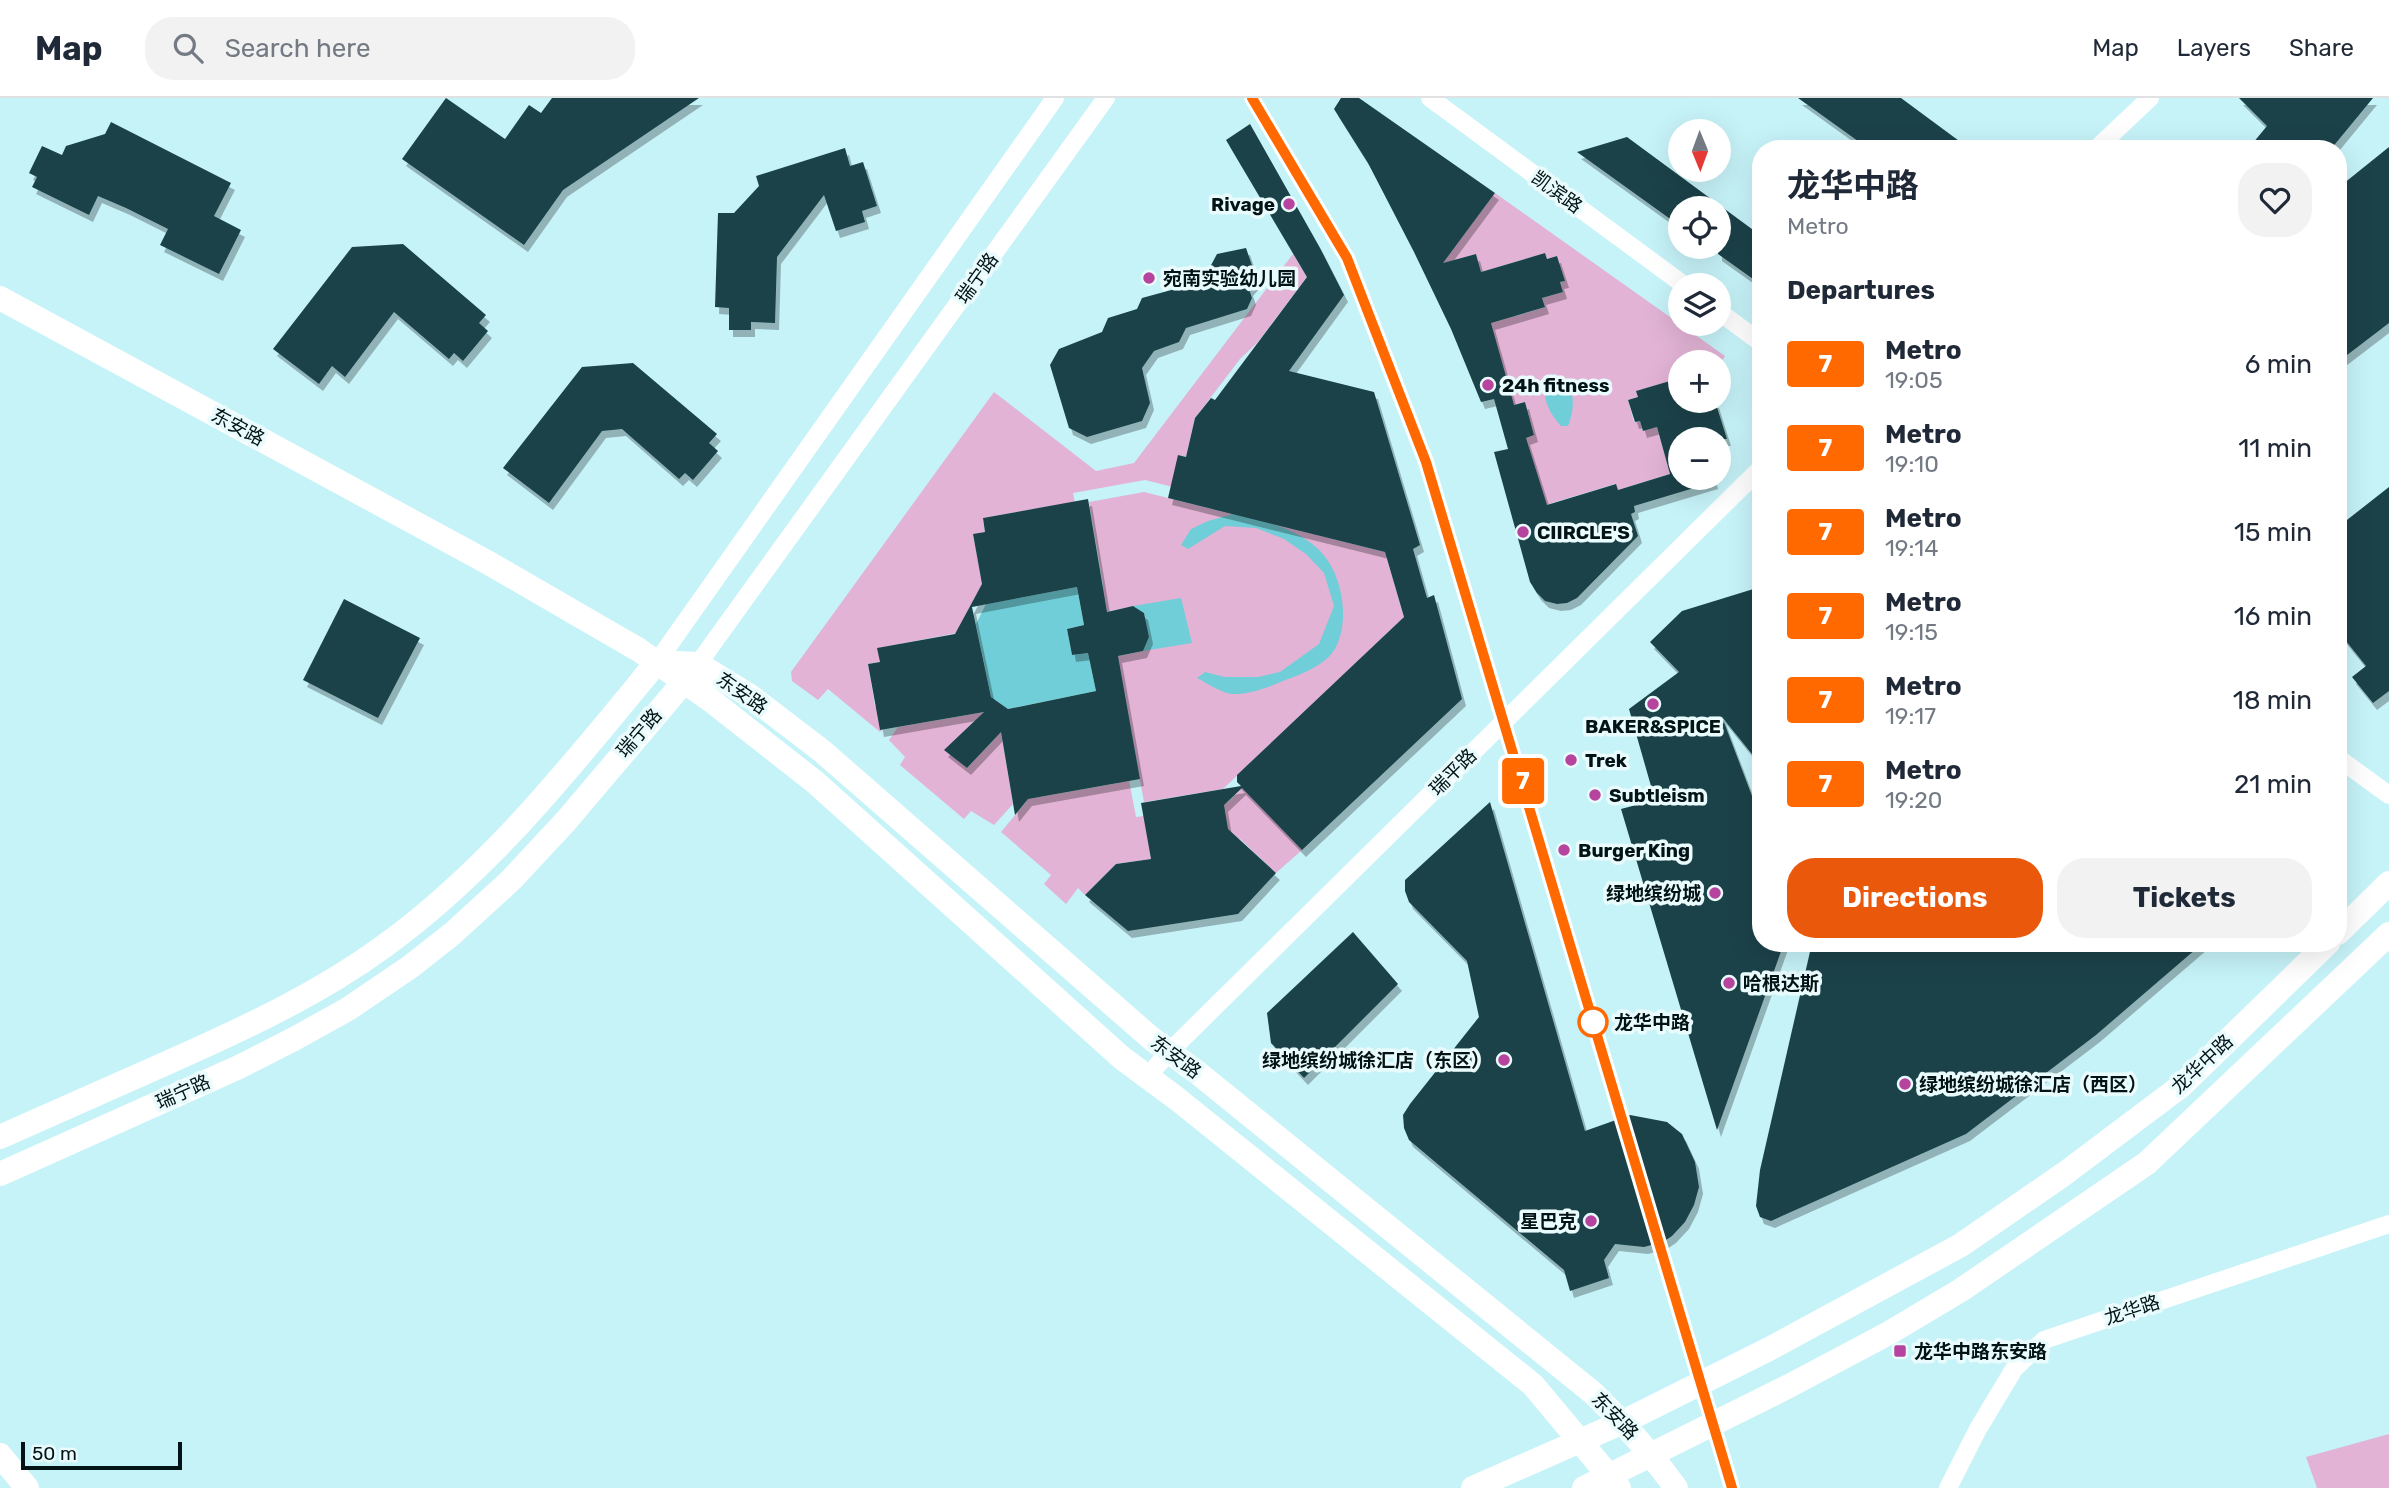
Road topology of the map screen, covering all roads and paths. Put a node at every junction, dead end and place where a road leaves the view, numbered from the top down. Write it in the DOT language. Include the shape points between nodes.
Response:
graph roads {
  1 [pos="1055,98"];
  2 [pos="1107,98"];
  3 [pos="1430,98"];
  4 [pos="2150,98"];
  5 [pos="2106,140"];
  6 [pos="1668,273"];
  7 [pos="0,298"];
  8 [pos="1731,321"];
  9 [pos="1752,336"];
  10 [pos="1752,476"];
  11 [pos="657,662"];
  12 [pos="691,673"];
  13 [pos="2347,765"];
  14 [pos="2389,795"];
  15 [pos="2389,883"];
  16 [pos="2347,924"];
  17 [pos="2389,934"];
  18 [pos="2319,952"];
  19 [pos="1170,1052"];
  20 [pos="1147,1077"];
  21 [pos="0,1137"];
  22 [pos="0,1174"];
  23 [pos="2389,1224"];
  24 [pos="1623,1422"];
  25 [pos="1579,1440"];
  26 [pos="1651,1454"];
  27 [pos="0,1455"];
  28 [pos="1615,1482"];
  29 [pos="27,1488"];
  30 [pos="1473,1488"];
  31 [pos="1584,1488"];
  32 [pos="1676,1488"];
  33 [pos="1948,1488"];
  1 -- 11 [label="street, 瑞宁路"];
  2 -- 12 [label="street, 瑞宁路"];
  3 -- 6 [label="street, 凯滨路"];
  4 -- 5 [label="street"];
  7 -- 11 [label="street, 东安路" via="487,562"];
  8 -- 9 [label="street"];
  10 -- 19 [label="street, 瑞平路"];
  11 -- 12 [label="street, 东安路"];
  11 -- 21 [label="street, 瑞宁路" via="544,799 432,909 382,948 280,1010"];
  12 -- 19 [label="street, 东安路" via="750,696 822,751"];
  12 -- 20 [label="street, 东安路" via="713,702 816,782"];
  12 -- 22 [label="street, 瑞宁路" via="511,880 410,967 348,1009 239,1067"];
  13 -- 14 [label="street"];
  15 -- 16 [label="street"];
  17 -- 26 [label="street, 龙华中路" via="2147,1163 1949,1297 1789,1386"];
  18 -- 24 [label="street, 龙华中路" via="2181,1086 1961,1245"];
  19 -- 20 [label="street, 瑞平路"];
  19 -- 24 [label="street, 东安路" via="1564,1368"];
  20 -- 25 [label="street, 东安路" via="1533,1385"];
  23 -- 33 [label="street, 龙华路" via="2044,1340 2014,1369"];
  24 -- 25 [label="street, 龙华中路"];
  24 -- 26 [label="street, 东安路"];
  25 -- 28 [label="street, 东安路"];
  25 -- 30 [label="street, 龙华中路"];
  26 -- 28 [label="street, 龙华中路"];
  26 -- 32 [label="street, 东安路"];
  27 -- 29 [label="street"];
  28 -- 31 [label="street, 龙华中路"];
}
